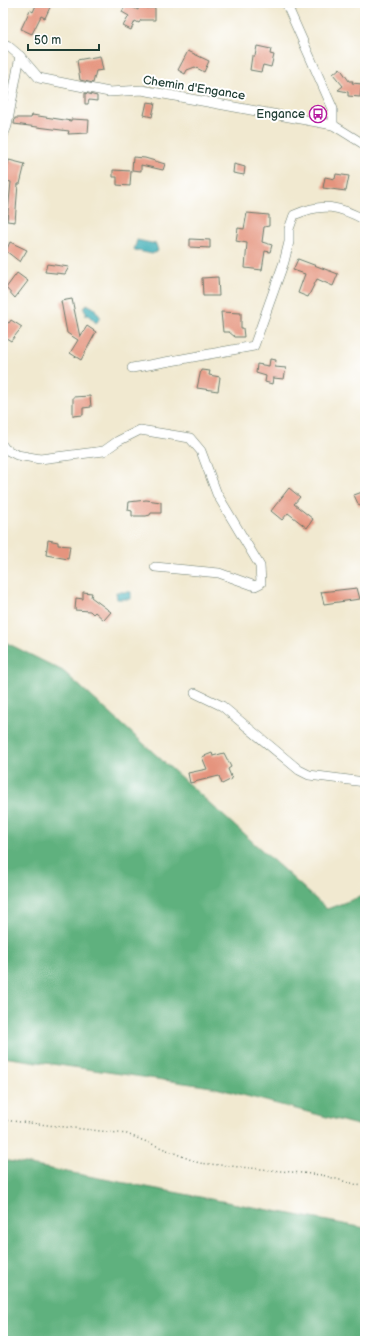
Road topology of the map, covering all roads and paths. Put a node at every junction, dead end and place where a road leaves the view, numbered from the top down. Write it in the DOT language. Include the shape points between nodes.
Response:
graph roads {
  1 [pos="286,3"];
  2 [pos="3,45"];
  3 [pos="20,56"];
  4 [pos="334,124"];
  5 [pos="3,136"];
  6 [pos="365,145"];
  7 [pos="365,220"];
  8 [pos="132,368"];
  9 [pos="3,446"];
  10 [pos="155,567"];
  11 [pos="195,693"];
  12 [pos="365,782"];
  13 [pos="3,1120"];
  14 [pos="365,1187"];
  1 -- 4 [label="street" via="333,109"];
  2 -- 3 [label="street, Chemin d'Engance" via="7,45"];
  3 -- 4 [label="street, Chemin d'Engance" via="39,78 109,92 142,90"];
  3 -- 5 [label="street"];
  4 -- 6 [label="street, Chemin d'Engance"];
  7 -- 8 [label="street" via="344,209 334,207 310,209 294,215 284,262 254,346"];
  9 -- 10 [label="street" via="16,455 40,459 104,451 140,430 190,438 201,450 217,494 260,566 261,583 255,586 219,573"];
  11 -- 12 [label="street" via="222,706 299,770 309,775"];
  13 -- 14 [label="path" via="127,1134 199,1163 322,1175"];
}
